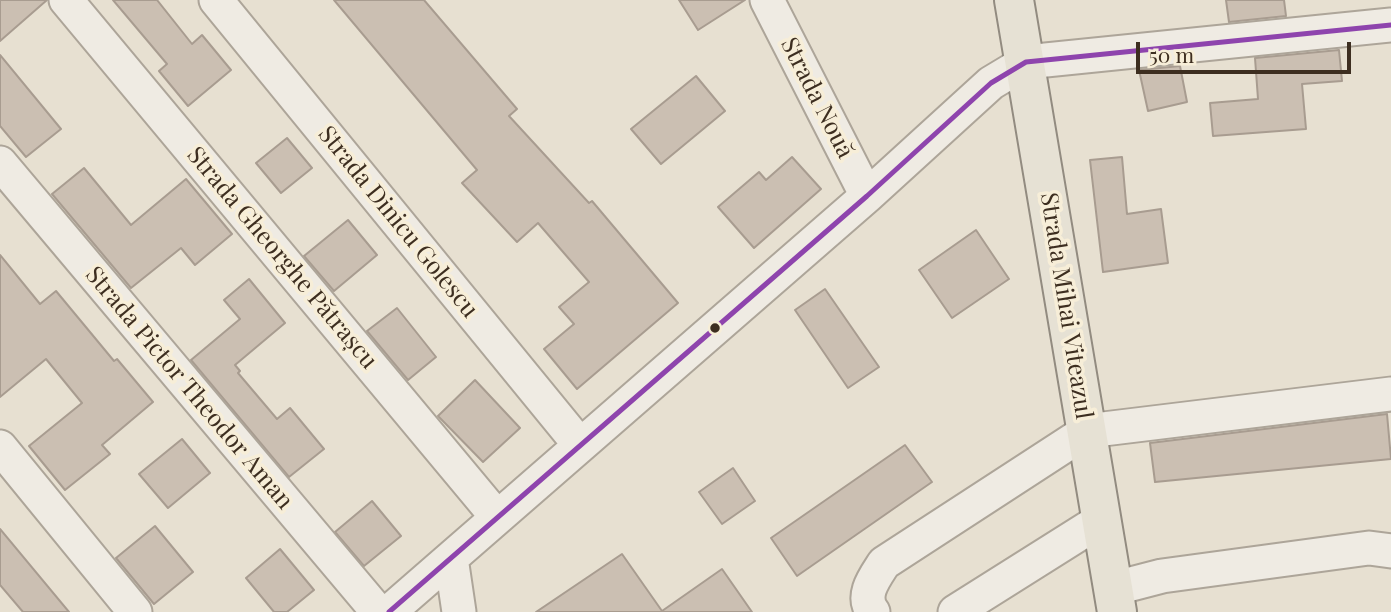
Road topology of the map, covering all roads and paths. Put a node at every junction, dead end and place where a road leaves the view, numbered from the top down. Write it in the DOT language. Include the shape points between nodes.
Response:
graph roads {
  1 [pos="66,0"];
  2 [pos="216,0"];
  3 [pos="767,0"];
  4 [pos="1014,0"];
  5 [pos="1391,25"];
  6 [pos="1026,62"];
  7 [pos="0,163"];
  8 [pos="867,196"];
  9 [pos="1391,394"];
  10 [pos="1087,431"];
  11 [pos="580,445"];
  12 [pos="0,447"];
  13 [pos="497,517"];
  14 [pos="1101,520"];
  15 [pos="1391,551"];
  16 [pos="451,558"];
  17 [pos="1114,600"];
  18 [pos="135,612"];
  19 [pos="378,612"];
  20 [pos="390,612"];
  21 [pos="459,612"];
  22 [pos="873,612"];
  23 [pos="955,612"];
  1 -- 13 [label="street, Strada Gheorghe Pătrașcu"];
  2 -- 11 [label="street, Strada Dinicu Golescu"];
  3 -- 8 [label="street, Strada Nouă"];
  4 -- 6 [label="main road, Strada Mihai Viteazul"];
  5 -- 6 [label="street"];
  6 -- 8 [label="street" via="991,83"];
  6 -- 10 [label="main road, Strada Mihai Viteazul"];
  7 -- 19 [label="street, Strada Pictor Theodor Aman"];
  8 -- 11 [label="street"];
  9 -- 10 [label="street"];
  10 -- 14 [label="main road, Strada Mihai Viteazul"];
  10 -- 22 [label="street" via="884,563 869,588"];
  11 -- 13 [label="street"];
  12 -- 18 [label="street"];
  13 -- 16 [label="street"];
  14 -- 17 [label="main road, Strada Mihai Viteazul"];
  14 -- 23 [label="street"];
  15 -- 17 [label="street" via="1369,548 1162,576"];
  16 -- 20 [label="street"];
  16 -- 21 [label="street"];
}
